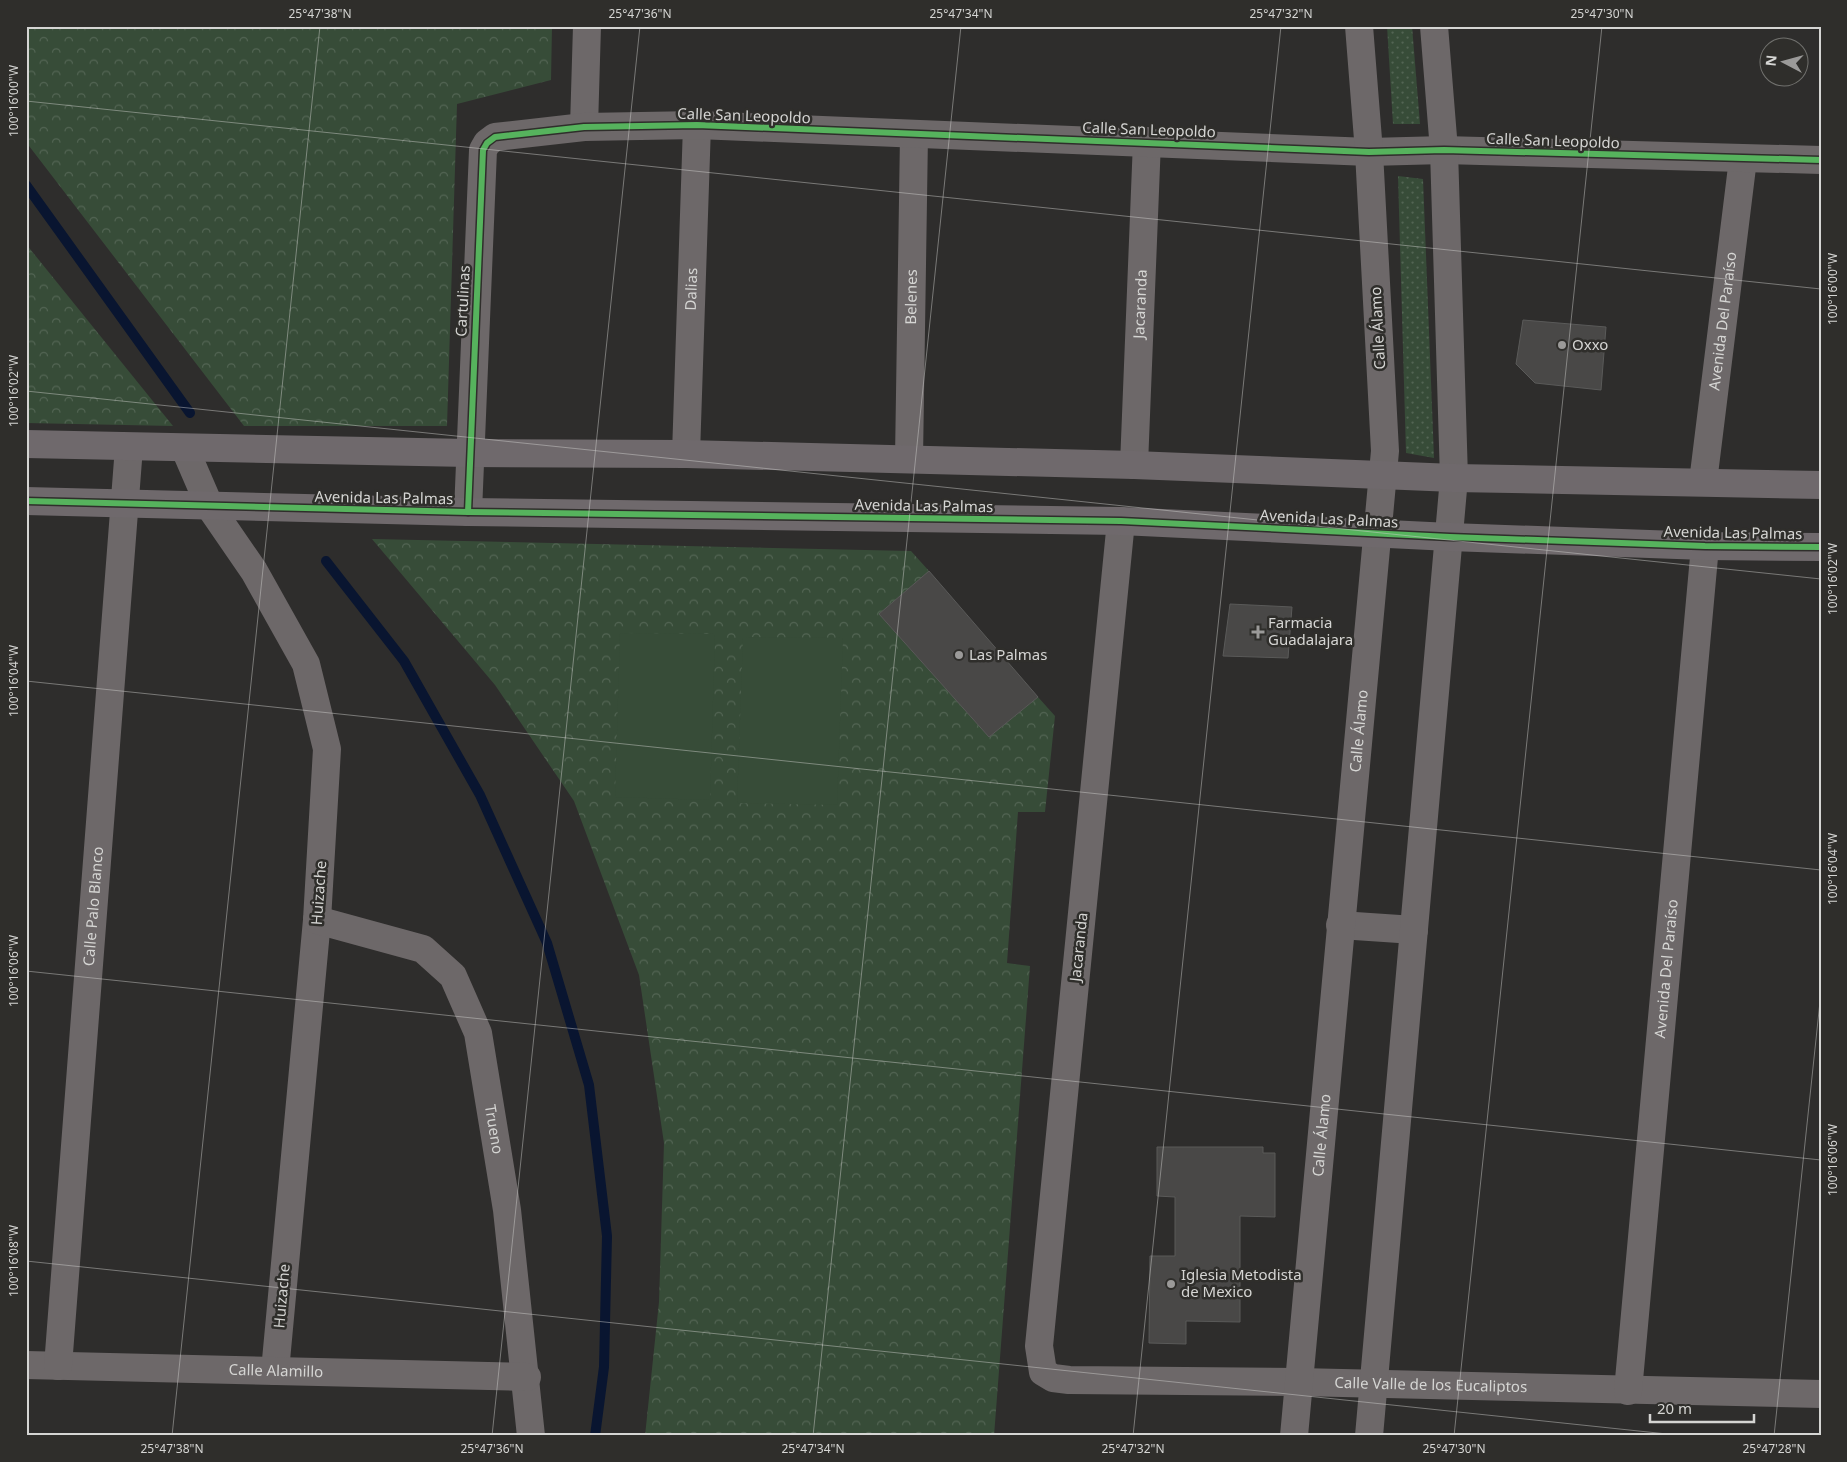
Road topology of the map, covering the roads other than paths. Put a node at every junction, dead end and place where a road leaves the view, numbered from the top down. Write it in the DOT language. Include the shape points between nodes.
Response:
graph roads {
  1 [pos="587,26"];
  2 [pos="1359,26"];
  3 [pos="1434,26"];
  4 [pos="698,125"];
  5 [pos="584,127"];
  6 [pos="914,135"];
  7 [pos="1147,141"];
  8 [pos="483,150"];
  9 [pos="1444,150"];
  10 [pos="1368,152"];
  11 [pos="1743,158"];
  12 [pos="1821,160"];
  13 [pos="26,444"];
  14 [pos="129,447"];
  15 [pos="185,449"];
  16 [pos="468,453"];
  17 [pos="686,454"];
  18 [pos="909,460"];
  19 [pos="1134,465"];
  20 [pos="1382,475"];
  21 [pos="1454,478"];
  22 [pos="1703,482"];
  23 [pos="1821,485"];
  24 [pos="26,501"];
  25 [pos="126,504"];
  26 [pos="210,507"];
  27 [pos="468,512"];
  28 [pos="1121,521"];
  29 [pos="1376,534"];
  30 [pos="1450,537"];
  31 [pos="1705,546"];
  32 [pos="1821,547"];
  33 [pos="317,920"];
  34 [pos="1340,925"];
  35 [pos="1414,930"];
  36 [pos="26,1365"];
  37 [pos="58,1366"];
  38 [pos="275,1371"];
  39 [pos="1043,1372"];
  40 [pos="527,1377"];
  41 [pos="1299,1382"];
  42 [pos="1372,1384"];
  43 [pos="1628,1391"];
  44 [pos="1821,1394"];
  45 [pos="531,1436"];
  46 [pos="1294,1436"];
  47 [pos="1369,1436"];
  1 -- 5 [label="street"];
  2 -- 10 [label="street, Calle Álamo"];
  3 -- 9 [label="street"];
  4 -- 5 [label="street, Calle San Leopoldo"];
  4 -- 6 [label="street, Calle San Leopoldo"];
  4 -- 17 [label="street, Dalias"];
  5 -- 8 [label="street, Calle San Leopoldo" via="495,137"];
  6 -- 7 [label="street, Calle San Leopoldo"];
  6 -- 18 [label="street, Belenes"];
  7 -- 10 [label="street, Calle San Leopoldo"];
  7 -- 19 [label="street, Jacaranda"];
  8 -- 16 [label="street, Cartulinas"];
  9 -- 10 [label="street, Calle San Leopoldo"];
  9 -- 11 [label="street, Calle San Leopoldo"];
  9 -- 21 [label="street"];
  10 -- 20 [label="street, Calle Álamo" via="1385,452"];
  11 -- 12 [label="street, Calle San Leopoldo"];
  11 -- 22 [label="street, Avenida Del Paraíso"];
  13 -- 14 [label="street"];
  14 -- 15 [label="street"];
  14 -- 25 [label="street, Calle Palo Blanco"];
  15 -- 16 [label="street"];
  15 -- 26 [label="street, Huizache"];
  16 -- 17 [label="street"];
  16 -- 27 [label="street, Cartulinas"];
  17 -- 18 [label="street"];
  18 -- 19 [label="street"];
  19 -- 20 [label="street"];
  20 -- 21 [label="street"];
  20 -- 29 [label="street, Calle Álamo"];
  21 -- 22 [label="street"];
  21 -- 30 [label="street"];
  22 -- 23 [label="street"];
  24 -- 25 [label="street, Avenida Las Palmas"];
  25 -- 26 [label="street, Avenida Las Palmas"];
  25 -- 37 [label="street, Calle Palo Blanco"];
  26 -- 27 [label="street, Avenida Las Palmas"];
  26 -- 33 [label="street, Huizache" via="254,571 306,664 327,749"];
  27 -- 28 [label="street, Avenida Las Palmas"];
  28 -- 29 [label="street, Avenida Las Palmas"];
  28 -- 39 [label="street, Jacaranda" via="1039,1346"];
  29 -- 30 [label="street, Avenida Las Palmas"];
  29 -- 34 [label="street, Calle Álamo"];
  30 -- 31 [label="street, Avenida Las Palmas"];
  30 -- 35 [label="street"];
  31 -- 32 [label="street, Avenida Las Palmas"];
  31 -- 43 [label="street, Avenida Del Paraíso"];
  33 -- 38 [label="street, Huizache"];
  33 -- 40 [label="street, Trueno" via="423,949 454,976 478,1032 507,1210"];
  34 -- 35 [label="street"];
  34 -- 41 [label="street, Calle Álamo"];
  35 -- 42 [label="street"];
  36 -- 37 [label="street, Calle Alamillo"];
  37 -- 38 [label="street, Calle Alamillo"];
  38 -- 40 [label="street, Calle Alamillo"];
  39 -- 41 [label="street, Calle Valle de los Eucaliptos" via="1053,1378 1069,1380"];
  40 -- 45 [label="street, Trueno"];
  41 -- 42 [label="street, Calle Valle de los Eucaliptos"];
  41 -- 46 [label="street, Calle Álamo"];
  42 -- 43 [label="street, Calle Valle de los Eucaliptos"];
  42 -- 47 [label="street"];
  43 -- 44 [label="street, Calle Valle de los Eucaliptos"];
}
